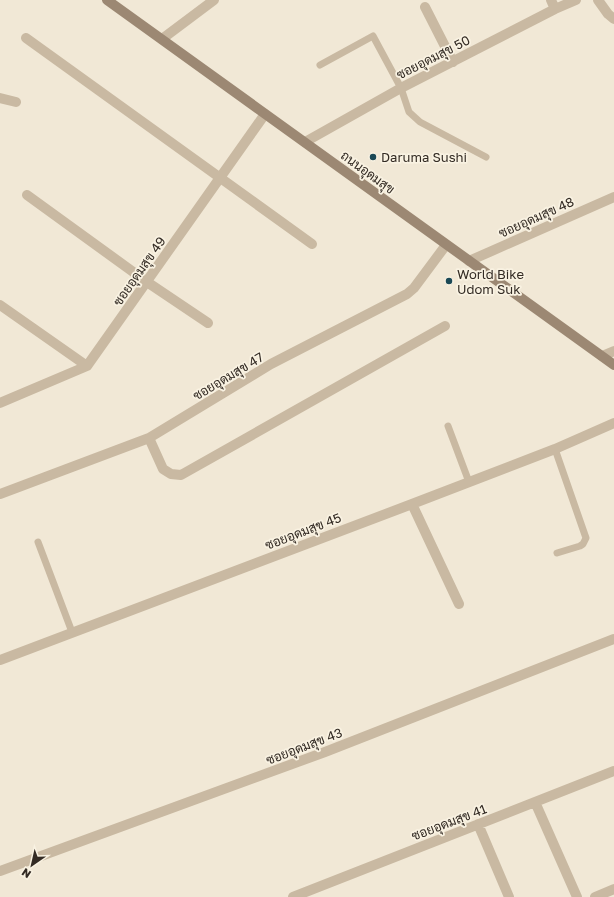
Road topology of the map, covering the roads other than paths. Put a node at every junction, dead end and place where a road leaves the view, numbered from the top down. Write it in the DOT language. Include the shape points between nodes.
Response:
graph roads {
  1 [pos="107,0"];
  2 [pos="214,0"];
  3 [pos="576,0"];
  4 [pos="598,0"];
  5 [pos="553,5"];
  6 [pos="425,7"];
  7 [pos="614,19"];
  8 [pos="26,38"];
  9 [pos="162,39"];
  10 [pos="453,62"];
  11 [pos="320,65"];
  12 [pos="401,88"];
  13 [pos="0,98"];
  14 [pos="16,102"];
  15 [pos="265,114"];
  16 [pos="305,142"];
  17 [pos="486,157"];
  18 [pos="220,178"];
  19 [pos="27,195"];
  20 [pos="614,197"];
  21 [pos="312,244"];
  22 [pos="446,245"];
  23 [pos="469,261"];
  24 [pos="147,282"];
  25 [pos="0,305"];
  26 [pos="208,323"];
  27 [pos="445,326"];
  28 [pos="614,351"];
  29 [pos="602,356"];
  30 [pos="614,365"];
  31 [pos="87,366"];
  32 [pos="0,402"];
  33 [pos="614,423"];
  34 [pos="448,426"];
  35 [pos="149,438"];
  36 [pos="555,449"];
  37 [pos="469,482"];
  38 [pos="0,494"];
  39 [pos="412,504"];
  40 [pos="38,542"];
  41 [pos="558,553"];
  42 [pos="459,604"];
  43 [pos="72,632"];
  44 [pos="614,639"];
  45 [pos="0,660"];
  46 [pos="614,771"];
  47 [pos="535,802"];
  48 [pos="478,824"];
  49 [pos="0,871"];
  50 [pos="614,890"];
  51 [pos="293,897"];
  52 [pos="509,897"];
  53 [pos="577,897"];
  54 [pos="595,897"];
  1 -- 9 [label="main road, ถนนอุดมสุข"];
  2 -- 9 [label="street"];
  3 -- 5 [label="street, ซอยอุดมสุข 50"];
  4 -- 7 [label="street"];
  5 -- 10 [label="street, ซอยอุดมสุข 50"];
  6 -- 10 [label="street"];
  8 -- 18 [label="street"];
  9 -- 15 [label="main road, ถนนอุดมสุข"];
  10 -- 12 [label="street, ซอยอุดมสุข 50"];
  11 -- 12 [label="lane" via="373,36"];
  12 -- 16 [label="street, ซอยอุดมสุข 50"];
  12 -- 17 [label="lane" via="408,112 420,122"];
  13 -- 14 [label="street"];
  15 -- 16 [label="main road, ถนนอุดมสุข"];
  15 -- 18 [label="street, ซอยอุดมสุข 49"];
  16 -- 22 [label="main road, ถนนอุดมสุข"];
  18 -- 21 [label="street"];
  18 -- 24 [label="street, ซอยอุดมสุข 49"];
  19 -- 24 [label="street"];
  20 -- 23 [label="street, ซอยอุดมสุข 48"];
  22 -- 23 [label="main road, ถนนอุดมสุข"];
  22 -- 35 [label="street, ซอยอุดมสุข 47" via="407,294 271,364"];
  23 -- 29 [label="main road, ถนนอุดมสุข"];
  24 -- 26 [label="street"];
  24 -- 31 [label="street, ซอยอุดมสุข 49"];
  25 -- 31 [label="street"];
  27 -- 35 [label="street" via="181,475 171,474 163,469"];
  28 -- 29 [label="street"];
  29 -- 30 [label="main road, ถนนอุดมสุข"];
  31 -- 32 [label="street"];
  33 -- 36 [label="street, ซอยอุดมสุข 45"];
  34 -- 37 [label="lane"];
  35 -- 38 [label="street, ซอยอุดมสุข 47"];
  36 -- 37 [label="street, ซอยอุดมสุข 45"];
  36 -- 41 [label="lane" via="586,538 580,546"];
  37 -- 39 [label="street, ซอยอุดมสุข 45"];
  39 -- 42 [label="street"];
  39 -- 43 [label="street, ซอยอุดมสุข 45"];
  40 -- 43 [label="lane"];
  43 -- 45 [label="street, ซอยอุดมสุข 45"];
  44 -- 49 [label="street, ซอยอุดมสุข 43" via="318,755"];
  46 -- 47 [label="street, ซอยอุดมสุข 41"];
  47 -- 48 [label="street, ซอยอุดมสุข 41"];
  47 -- 53 [label="street"];
  48 -- 51 [label="street, ซอยอุดมสุข 41"];
  48 -- 52 [label="street"];
  50 -- 54 [label="street"];
}
